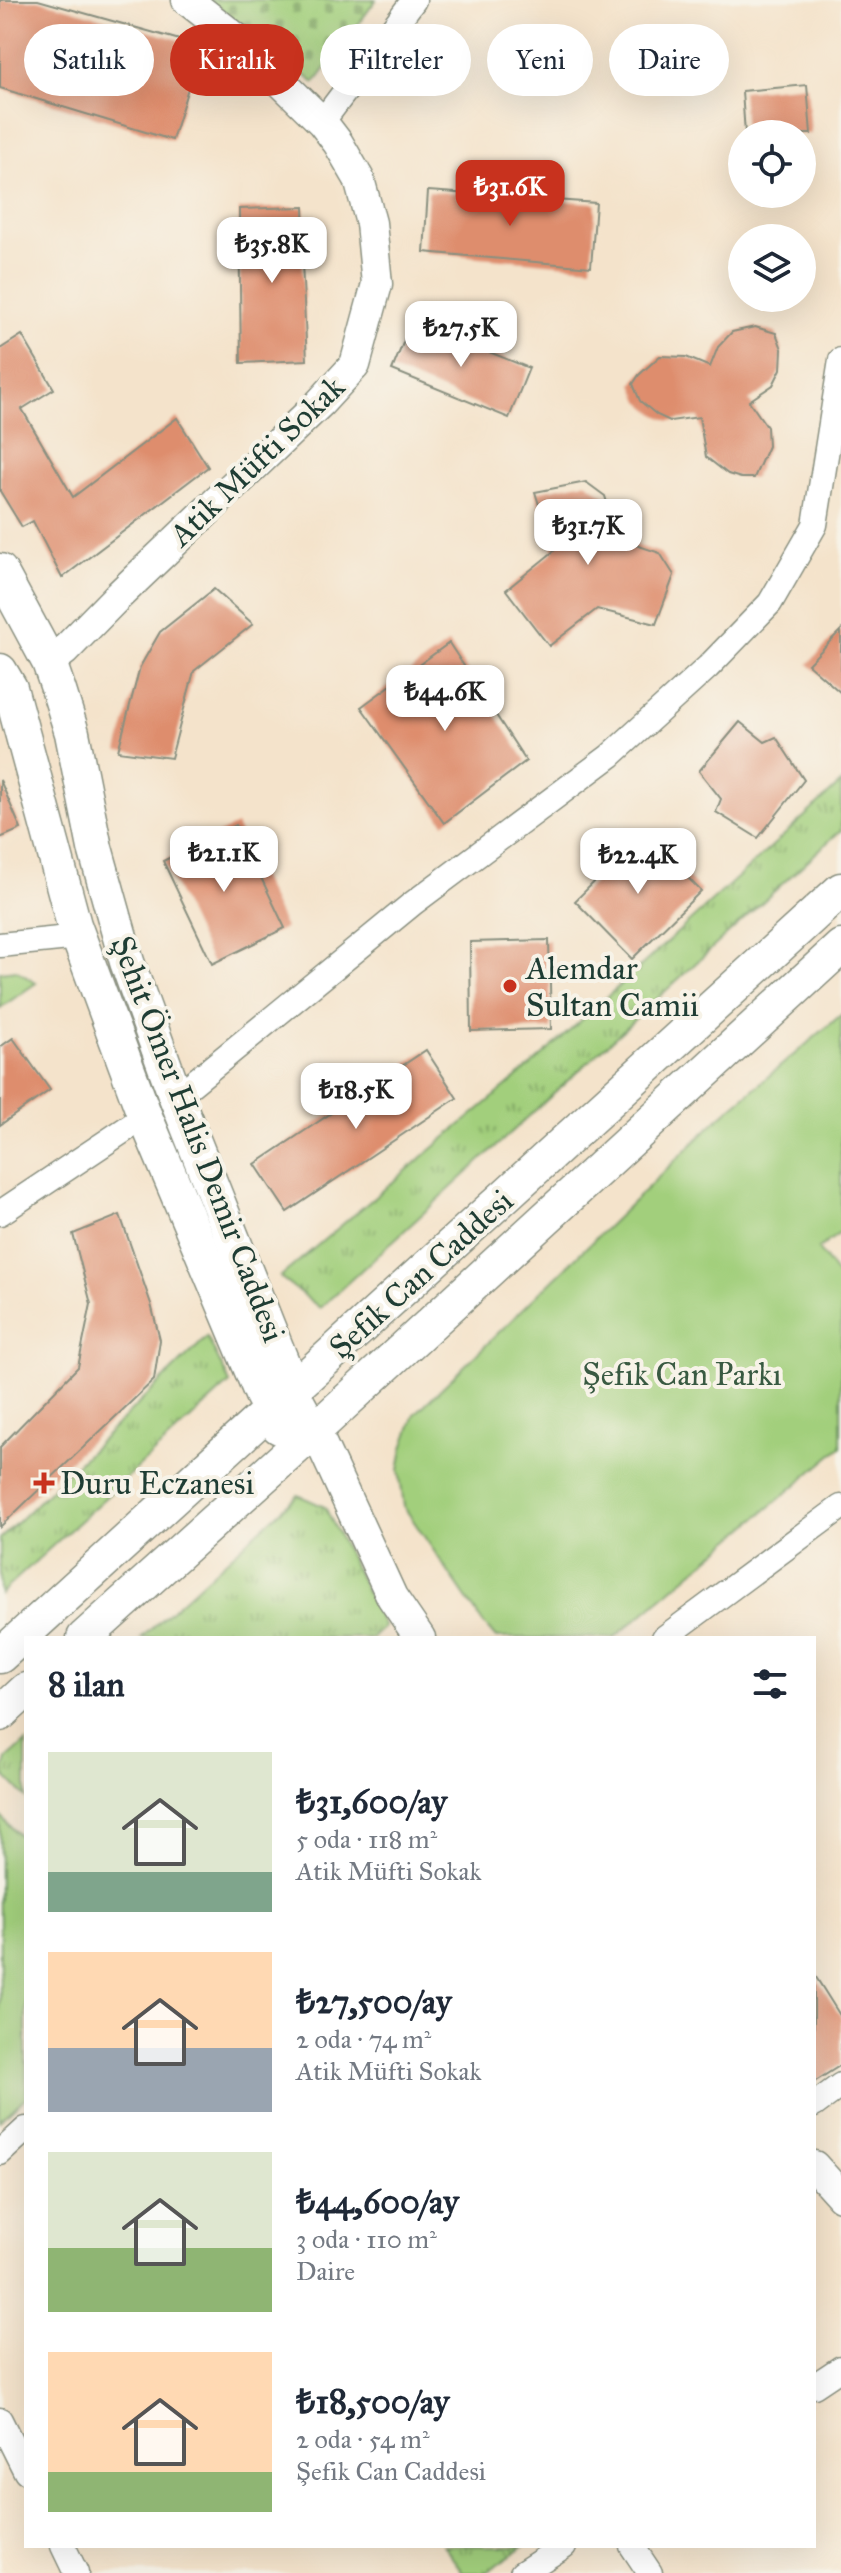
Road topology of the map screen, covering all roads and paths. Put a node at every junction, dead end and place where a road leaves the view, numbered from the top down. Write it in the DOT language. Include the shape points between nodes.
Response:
graph roads {
  1 [pos="187,0"];
  2 [pos="414,0"];
  3 [pos="322,122"];
  4 [pos="841,360"];
  5 [pos="0,571"];
  6 [pos="49,662"];
  7 [pos="0,671"];
  8 [pos="841,890"];
  9 [pos="79,937"];
  10 [pos="0,945"];
  11 [pos="841,947"];
  12 [pos="176,1097"];
  13 [pos="144,1114"];
  14 [pos="0,1213"];
  15 [pos="281,1400"];
  16 [pos="304,1440"];
  17 [pos="841,1507"];
  18 [pos="86,1636"];
  19 [pos="419,1636"];
  20 [pos="667,1636"];
  21 [pos="0,1656"];
  22 [pos="24,1692"];
  23 [pos="0,1714"];
  24 [pos="841,2085"];
  25 [pos="816,2104"];
  26 [pos="24,2131"];
  27 [pos="0,2153"];
  28 [pos="816,2168"];
  29 [pos="841,2196"];
  30 [pos="841,2368"];
  31 [pos="816,2385"];
  32 [pos="0,2420"];
  33 [pos="24,2468"];
  34 [pos="64,2548"];
  35 [pos="561,2548"];
  36 [pos="633,2548"];
  37 [pos="76,2573"];
  38 [pos="522,2573"];
  39 [pos="650,2573"];
  1 -- 3 [label="street, Atik Müfti Sokak" via="236,38"];
  2 -- 3 [label="street"];
  3 -- 6 [label="street, Atik Müfti Sokak" via="359,179 371,223 377,284 355,365"];
  4 -- 12 [label="street" via="815,525 770,603 610,756 412,904"];
  5 -- 6 [label="main road, Şehit Ömer Halis Demir Caddesi"];
  6 -- 12 [label="main road, Şehit Ömer Halis Demir Caddesi" via="72,733 95,848 127,962"];
  7 -- 9 [label="main road, Şehit Ömer Halis Demir Caddesi" via="10,688"];
  8 -- 15 [label="main road, Şefik Can Caddesi"];
  9 -- 10 [label="street"];
  9 -- 13 [label="main road, Şehit Ömer Halis Demir Caddesi"];
  11 -- 16 [label="main road, Şefik Can Caddesi"];
  12 -- 15 [label="main road, Şehit Ömer Halis Demir Caddesi"];
  13 -- 14 [label="street"];
  13 -- 15 [label="main road, Şehit Ömer Halis Demir Caddesi"];
  15 -- 16 [label="main road, Şehit Ömer Halis Demir Caddesi"];
  15 -- 21 [label="main road, Şefik Can Caddesi"];
  16 -- 18 [label="main road, Şefik Can Caddesi"];
  16 -- 19 [label="street"];
  17 -- 20 [label="street"];
  22 -- 23 [label="main road"];
  24 -- 25 [label="street"];
  26 -- 27 [label="street"];
  28 -- 29 [label="street"];
  30 -- 31 [label="street"];
  32 -- 33 [label="street"];
  34 -- 37 [label="street"];
  35 -- 38 [label="street"];
  36 -- 39 [label="street"];
}
